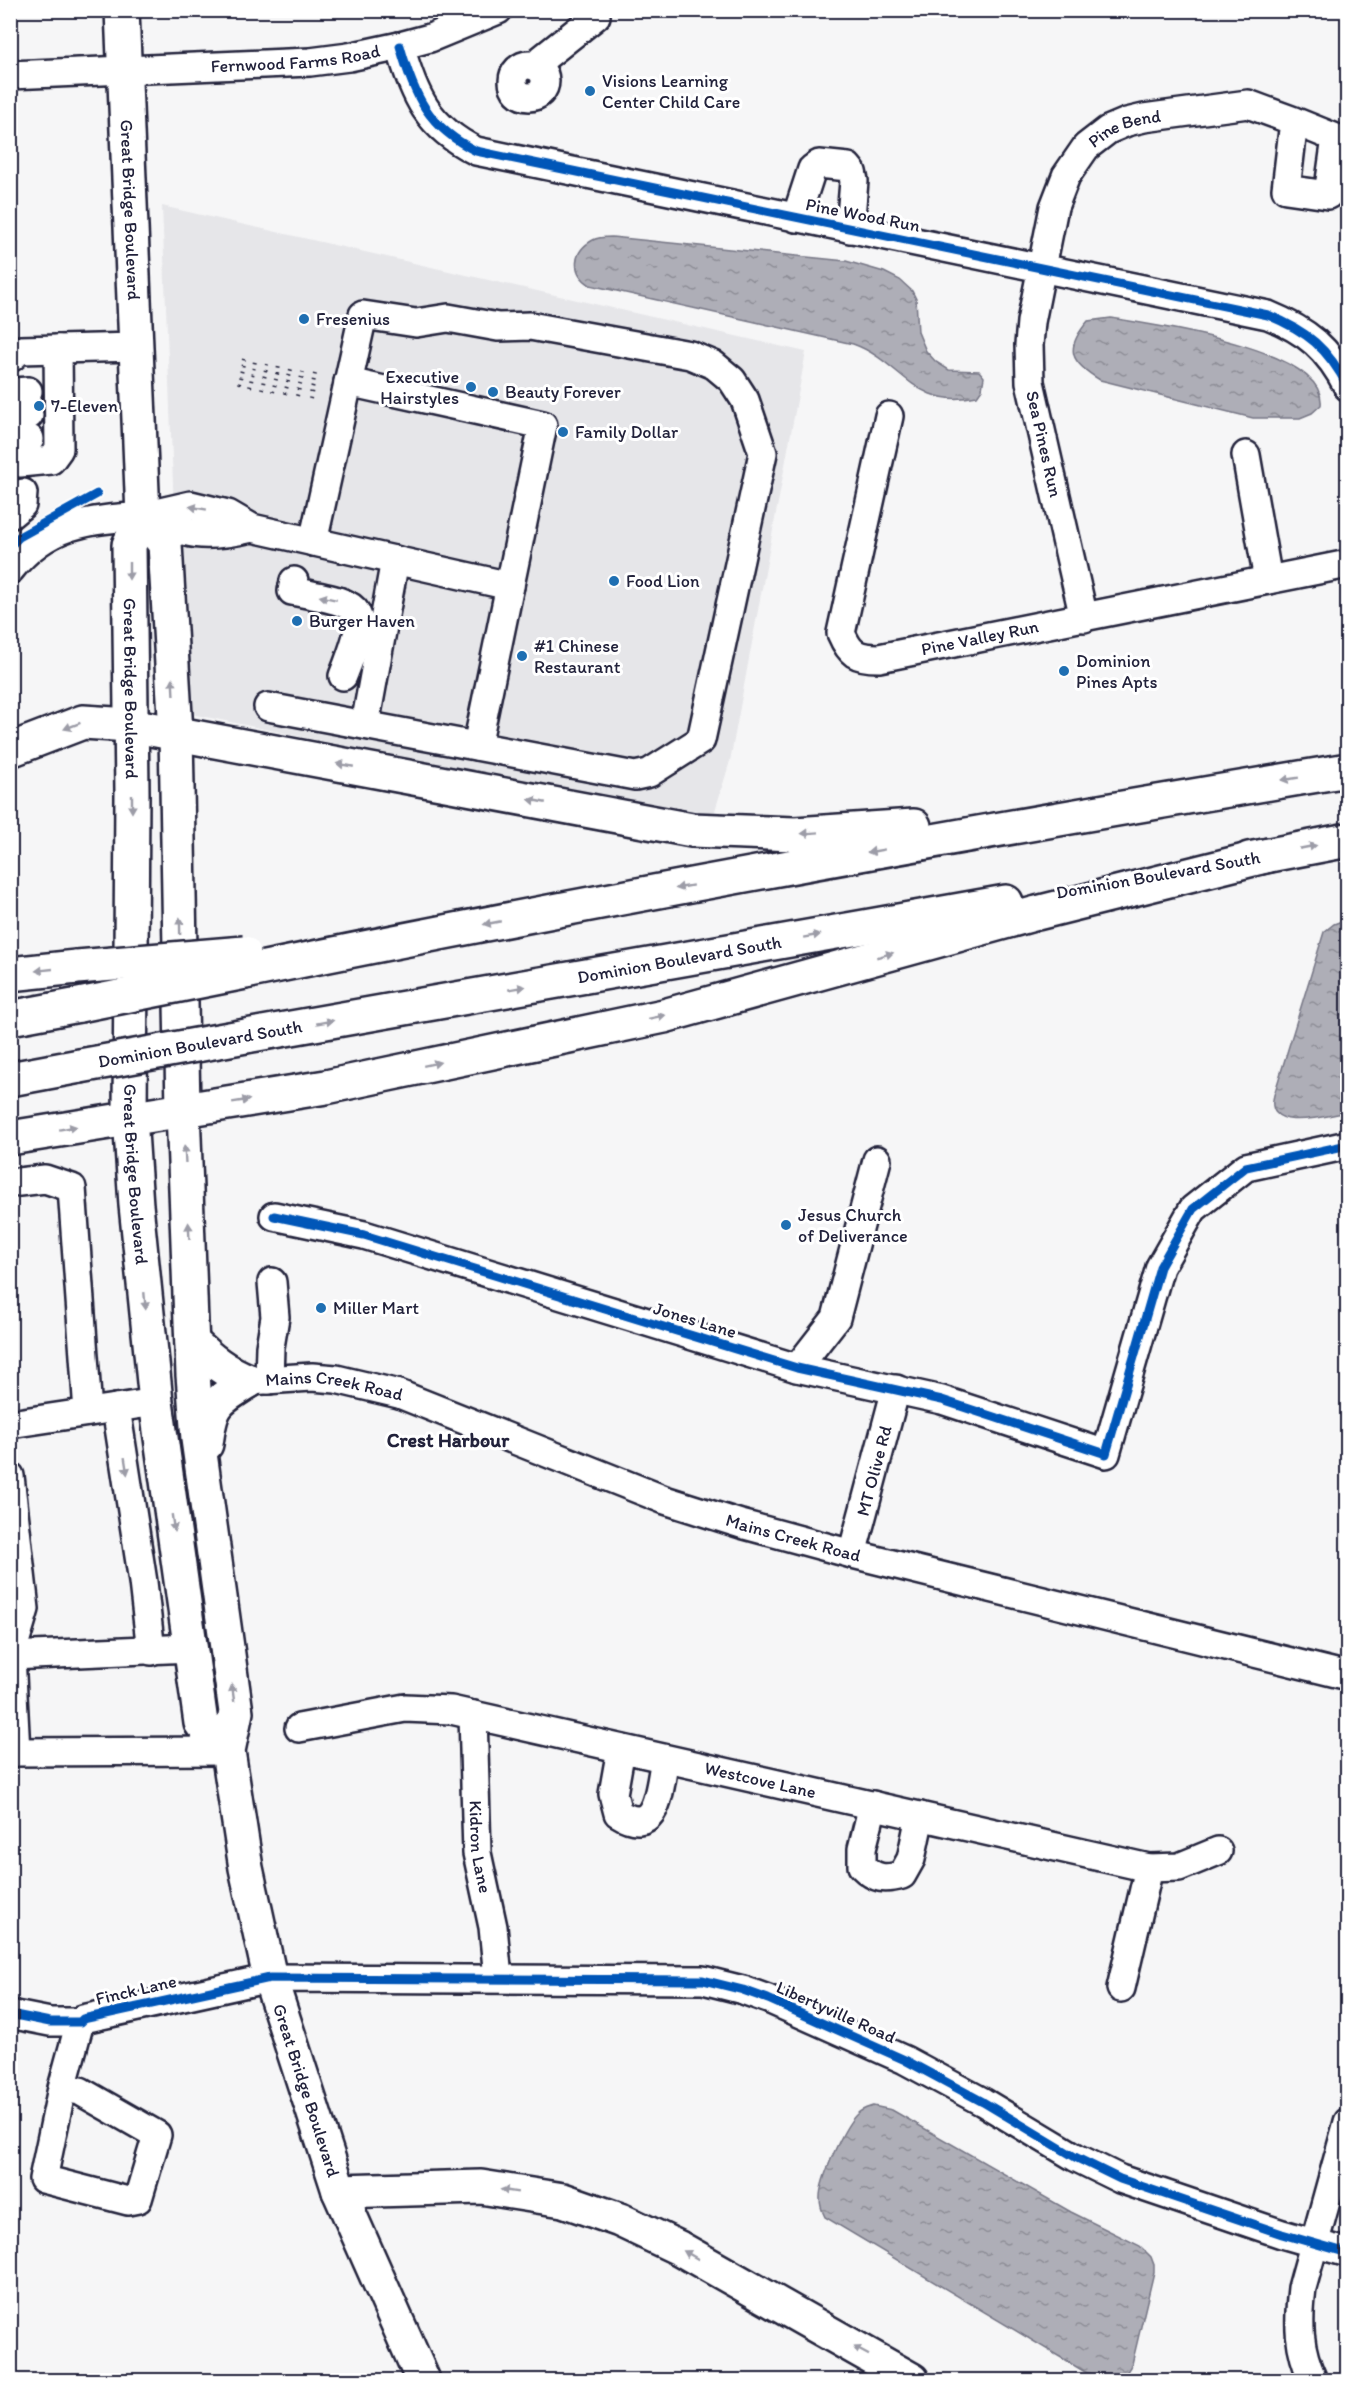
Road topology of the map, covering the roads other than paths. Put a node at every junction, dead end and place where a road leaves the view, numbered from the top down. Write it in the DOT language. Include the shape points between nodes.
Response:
graph roads {
  1 [pos="122,10"];
  2 [pos="498,10"];
  3 [pos="593,10"];
  4 [pos="400,46"];
  5 [pos="536,67"];
  6 [pos="124,70"];
  7 [pos="10,75"];
  8 [pos="1293,121"];
  9 [pos="796,218"];
  10 [pos="850,229"];
  11 [pos="1043,268"];
  12 [pos="136,347"];
  13 [pos="58,350"];
  14 [pos="12,357"];
  15 [pos="348,382"];
  16 [pos="1347,387"];
  17 [pos="889,416"];
  18 [pos="37,418"];
  19 [pos="1246,455"];
  20 [pos="143,516"];
  21 [pos="313,542"];
  22 [pos="395,560"];
  23 [pos="1347,564"];
  24 [pos="10,570"];
  25 [pos="1268,580"];
  26 [pos="294,581"];
  27 [pos="510,586"];
  28 [pos="1084,618"];
  29 [pos="343,676"];
  30 [pos="268,707"];
  31 [pos="130,725"];
  32 [pos="365,725"];
  33 [pos="176,733"];
  34 [pos="477,746"];
  35 [pos="10,750"];
  36 [pos="1347,770"];
  37 [pos="1078,814"];
  38 [pos="1347,840"];
  39 [pos="1269,855"];
  40 [pos="244,963"];
  41 [pos="10,974"];
  42 [pos="14,1017"];
  43 [pos="10,1079"];
  44 [pos="183,1110"];
  45 [pos="130,1117"];
  46 [pos="10,1138"];
  47 [pos="1347,1145"];
  48 [pos="877,1160"];
  49 [pos="10,1183"];
  50 [pos="274,1216"];
  51 [pos="272,1282"];
  52 [pos="192,1342"];
  53 [pos="797,1368"];
  54 [pos="259,1380"];
  55 [pos="896,1389"];
  56 [pos="156,1402"];
  57 [pos="116,1408"];
  58 [pos="88,1412"];
  59 [pos="10,1424"];
  60 [pos="203,1473"];
  61 [pos="10,1476"];
  62 [pos="212,1538"];
  63 [pos="852,1554"];
  64 [pos="220,1596"];
  65 [pos="190,1642"];
  66 [pos="151,1651"];
  67 [pos="11,1656"];
  68 [pos="1347,1676"];
  69 [pos="473,1715"];
  70 [pos="299,1728"];
  71 [pos="621,1749"];
  72 [pos="228,1751"];
  73 [pos="13,1752"];
  74 [pos="665,1760"];
  75 [pos="873,1805"];
  76 [pos="920,1816"];
  77 [pos="1218,1851"];
  78 [pos="1149,1868"];
  79 [pos="270,1978"];
  80 [pos="498,1978"];
  81 [pos="1120,1988"];
  82 [pos="10,2014"];
  83 [pos="80,2022"];
  84 [pos="62,2088"];
  85 [pos="1347,2122"];
  86 [pos="339,2191"];
  87 [pos="1314,2243"];
  88 [pos="1347,2253"];
  89 [pos="423,2380"];
  90 [pos="912,2380"];
  91 [pos="1313,2380"];
  1 -- 6 [label="main road, Great Bridge Boulevard"];
  2 -- 4 [label="street, Fernwood Farms Road"];
  3 -- 5 [label="street" via="596,16"];
  4 -- 6 [label="street, Fernwood Farms Road" via="310,62"];
  4 -- 9 [label="street, Pine Wood Run" via="409,77 429,116 476,152"];
  6 -- 7 [label="street, Fernwood Farms Road"];
  6 -- 12 [label="main road, Great Bridge Boulevard"];
  8 -- 11 [label="street, Pine Bend" via="1248,104 1144,118 1108,130 1086,147 1066,176 1054,207"];
  9 -- 10 [label="street, Pine Wood Run"];
  9 -- 10 [label="street" via="812,169 819,164 848,167 854,181"];
  10 -- 11 [label="street, Pine Wood Run"];
  11 -- 16 [label="street, Pine Wood Run" via="1268,315 1312,338 1340,372"];
  11 -- 28 [label="street, Sea Pines Run" via="1031,322 1030,382"];
  12 -- 13 [label="street"];
  12 -- 20 [label="main road, Great Bridge Boulevard"];
  13 -- 14 [label="street" via="20,350"];
  13 -- 18 [label="street"];
  15 -- 21 [label="street"];
  15 -- 27 [label="street" via="543,425"];
  15 -- 34 [label="street" via="363,315 416,323 448,318 498,327 530,326 690,355 714,364 732,380 745,400 763,453 701,740 649,773 635,776"];
  17 -- 28 [label="street, Pine Valley Run" via="841,633 847,648 861,658 879,658"];
  19 -- 25 [label="street"];
  20 -- 21 [label="street" via="191,505 228,514 252,528"];
  20 -- 24 [label="street" via="96,519 58,530 32,547"];
  20 -- 31 [label="main road, Great Bridge Boulevard, one-way" via="129,545"];
  33 -- 20 [label="main road, Great Bridge Boulevard, one-way" via="165,544"];
  21 -- 22 [label="street"];
  22 -- 27 [label="street"];
  22 -- 32 [label="street"];
  23 -- 25 [label="street, Pine Valley Run"];
  25 -- 28 [label="street, Pine Valley Run"];
  29 -- 26 [label="street, one-way" via="355,646 359,614 337,600 292,591"];
  27 -- 34 [label="street"];
  30 -- 32 [label="street"];
  31 -- 33 [label="main road"];
  31 -- 35 [label="main road, one-way" via="83,722"];
  31 -- 45 [label="main road, Great Bridge Boulevard, one-way"];
  32 -- 34 [label="street"];
  37 -- 33 [label="main road, one-way" via="795,834 692,830"];
  44 -- 33 [label="main road, Great Bridge Boulevard, one-way"];
  36 -- 37 [label="main road, one-way"];
  37 -- 40 [label="main road, one-way" via="417,937"];
  39 -- 38 [label="main road, Dominion Boulevard South, one-way"];
  43 -- 39 [label="main road, Dominion Boulevard South, one-way, bridge"];
  44 -- 39 [label="main road, one-way" via="326,1087 664,1016 1037,913"];
  40 -- 41 [label="main road, one-way, bridge" via="77,967"];
  40 -- 42 [label="main road, bridge" via="79,1005"];
  44 -- 45 [label="main road"];
  52 -- 44 [label="main road, Great Bridge Boulevard, one-way"];
  46 -- 45 [label="main road, one-way"];
  45 -- 56 [label="main road, Great Bridge Boulevard, one-way"];
  47 -- 55 [label="street, Jones Lane" via="1246,1167 1193,1209 1160,1268 1106,1454 942,1400"];
  48 -- 53 [label="street" via="836,1318"];
  49 -- 58 [label="street" via="45,1179 72,1188"];
  50 -- 53 [label="street, Jones Lane" via="364,1236"];
  51 -- 54 [label="street" via="275,1317"];
  52 -- 54 [label="main road" via="229,1374"];
  52 -- 56 [label="main road" via="180,1373"];
  52 -- 60 [label="main road, Great Bridge Boulevard"];
  53 -- 55 [label="street, Jones Lane"];
  54 -- 60 [label="main road" via="221,1398 211,1411"];
  54 -- 63 [label="street, Mains Creek Road" via="336,1379 399,1394 665,1500"];
  55 -- 63 [label="street, MT Olive Rd"];
  56 -- 57 [label="street"];
  56 -- 62 [label="main road" via="172,1410 184,1425 195,1508"];
  56 -- 65 [label="main road, Great Bridge Boulevard, one-way"];
  57 -- 58 [label="street"];
  57 -- 66 [label="street, one-way"];
  58 -- 59 [label="street"];
  60 -- 62 [label="main road, Great Bridge Boulevard"];
  61 -- 67 [label="street" via="25,1609"];
  62 -- 64 [label="main road, Great Bridge Boulevard"];
  63 -- 68 [label="street, Mains Creek Road"];
  64 -- 65 [label="main road"];
  72 -- 64 [label="main road, Great Bridge Boulevard, one-way" via="236,1712"];
  65 -- 66 [label="street"];
  65 -- 72 [label="main road, Great Bridge Boulevard" via="201,1723"];
  66 -- 67 [label="street"];
  67 -- 73 [label="street"];
  69 -- 70 [label="street, Westcove Lane" via="405,1708"];
  69 -- 71 [label="street, Westcove Lane"];
  69 -- 80 [label="street, Kidron Lane" via="477,1854"];
  71 -- 74 [label="street, Westcove Lane"];
  71 -- 74 [label="street" via="613,1794 618,1813 628,1819 640,1821 655,1809"];
  72 -- 73 [label="street"];
  72 -- 79 [label="main road, Great Bridge Boulevard" via="246,1868"];
  74 -- 75 [label="street, Westcove Lane"];
  75 -- 76 [label="street, Westcove Lane"];
  75 -- 76 [label="street" via="862,1849 862,1866 872,1876 888,1879 902,1875 911,1859"];
  76 -- 78 [label="street, Westcove Lane"];
  77 -- 78 [label="street, Westcove Lane" via="1179,1867"];
  78 -- 81 [label="street"];
  79 -- 80 [label="street, Libertyville Road"];
  79 -- 83 [label="street, Finck Lane"];
  79 -- 86 [label="main road, Great Bridge Boulevard"];
  80 -- 87 [label="street, Libertyville Road" via="682,1978 743,1990 905,2060 1120,2179"];
  82 -- 83 [label="street, Finck Lane" via="50,2022"];
  83 -- 84 [label="street"];
  84 -- 84 [label="street" via="44,2179 128,2201 138,2199 157,2135 80,2091"];
  85 -- 87 [label="street"];
  86 -- 89 [label="main road, Great Bridge Boulevard"];
  90 -- 86 [label="main road, one-way" via="679,2248 620,2220 563,2200 481,2187"];
  87 -- 88 [label="street, Libertyville Road"];
  87 -- 91 [label="street" via="1299,2311 1299,2340"];
}
